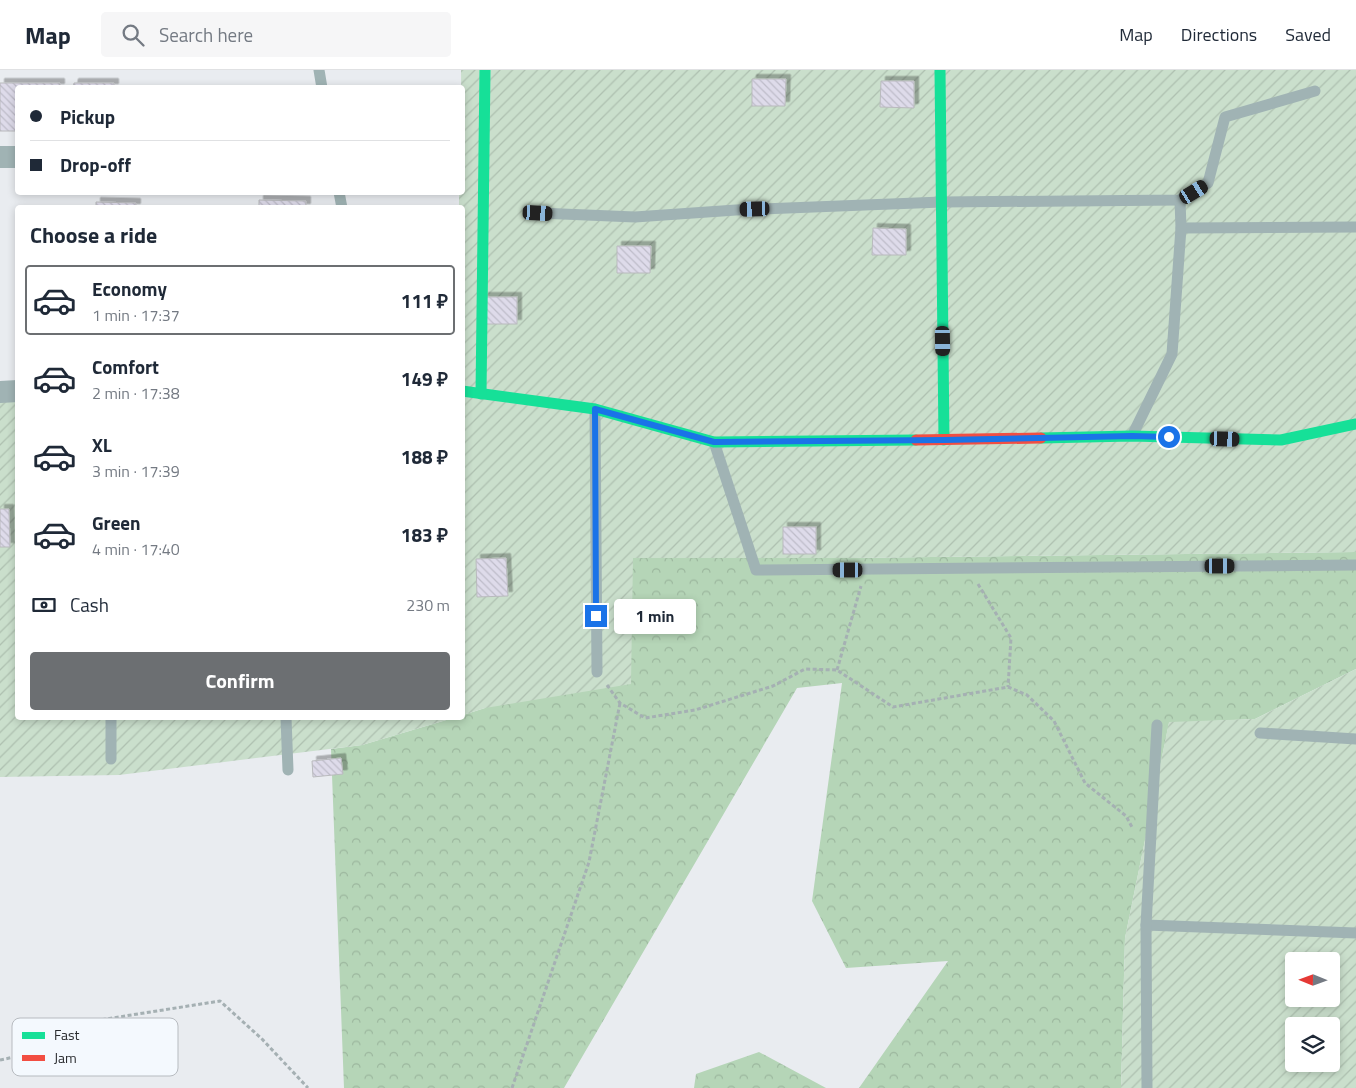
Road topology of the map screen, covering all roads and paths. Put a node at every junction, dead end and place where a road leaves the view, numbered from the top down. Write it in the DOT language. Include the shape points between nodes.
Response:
graph roads {
  1 [pos="319,70"];
  2 [pos="485,70"];
  3 [pos="940,70"];
  4 [pos="322,85"];
  5 [pos="1315,91"];
  6 [pos="0,157"];
  7 [pos="15,157"];
  8 [pos="1180,200"];
  9 [pos="942,202"];
  10 [pos="538,213"];
  11 [pos="1356,227"];
  12 [pos="1181,228"];
  13 [pos="15,391"];
  14 [pos="465,391"];
  15 [pos="0,392"];
  16 [pos="482,394"];
  17 [pos="595,409"];
  18 [pos="1356,424"];
  19 [pos="1132,436"];
  20 [pos="944,440"];
  21 [pos="714,442"];
  22 [pos="1356,565"];
  23 [pos="968,568"];
  24 [pos="866,569"];
  25 [pos="837,670"];
  26 [pos="597,672"];
  27 [pos="1008,686"];
  28 [pos="620,703"];
  29 [pos="111,720"];
  30 [pos="286,720"];
  31 [pos="1157,725"];
  32 [pos="1260,733"];
  33 [pos="1356,739"];
  34 [pos="111,759"];
  35 [pos="288,770"];
  36 [pos="1150,854"];
  37 [pos="1146,925"];
  38 [pos="1356,933"];
  39 [pos="112,1018"];
  40 [pos="308,1088"];
  41 [pos="512,1088"];
  42 [pos="1147,1088"];
  1 -- 4 [label="lane"];
  2 -- 16 [label="street"];
  3 -- 9 [label="street"];
  5 -- 8 [label="lane" via="1224,117 1208,184"];
  6 -- 7 [label="street"];
  8 -- 9 [label="lane"];
  8 -- 12 [label="lane"];
  9 -- 10 [label="lane" via="635,217"];
  9 -- 20 [label="street"];
  11 -- 12 [label="lane"];
  12 -- 19 [label="lane" via="1172,354"];
  13 -- 15 [label="street"];
  14 -- 16 [label="street"];
  16 -- 17 [label="street"];
  17 -- 21 [label="street"];
  17 -- 26 [label="lane"];
  18 -- 19 [label="street" via="1281,440"];
  19 -- 20 [label="street"];
  20 -- 21 [label="street"];
  21 -- 24 [label="lane" via="756,570"];
  22 -- 23 [label="lane"];
  23 -- 24 [label="lane"];
  23 -- 27 [label="path" via="1011,638"];
  24 -- 25 [label="path"];
  25 -- 27 [label="path" via="893,707"];
  25 -- 28 [label="path" via="805,668 774,686 695,710 645,718"];
  26 -- 28 [label="path"];
  27 -- 36 [label="path" via="1027,695 1054,721 1085,783 1126,816"];
  28 -- 41 [label="path" via="588,862"];
  29 -- 34 [label="lane"];
  30 -- 35 [label="lane"];
  31 -- 36 [label="lane"];
  32 -- 33 [label="lane"];
  36 -- 37 [label="lane"];
  37 -- 38 [label="lane"];
  37 -- 42 [label="lane"];
  39 -- 40 [label="path" via="220,1001 262,1039"];
}
